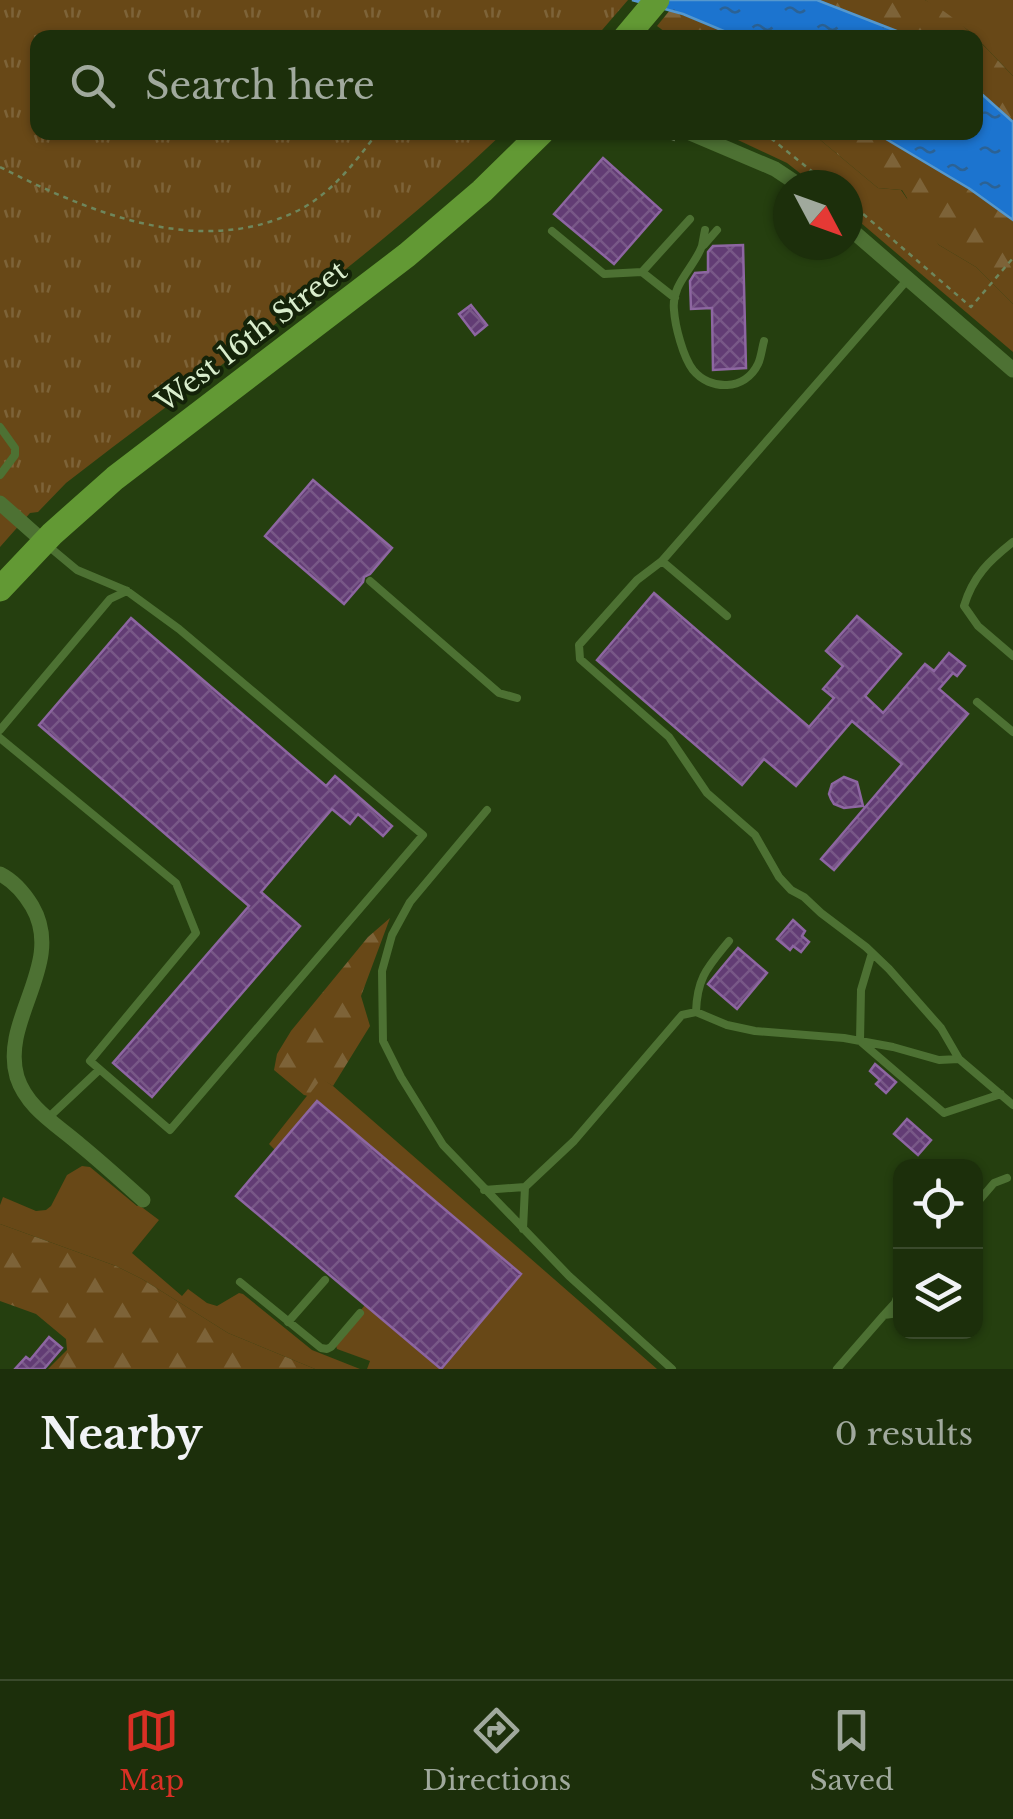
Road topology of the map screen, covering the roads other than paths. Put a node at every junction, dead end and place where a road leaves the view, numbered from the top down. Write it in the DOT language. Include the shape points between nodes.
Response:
graph roads {
  1 [pos="657,0"];
  2 [pos="632,30"];
  3 [pos="534,140"];
  4 [pos="692,140"];
  5 [pos="774,170"];
  6 [pos="690,219"];
  7 [pos="704,230"];
  8 [pos="717,230"];
  9 [pos="552,231"];
  10 [pos="863,241"];
  11 [pos="702,248"];
  12 [pos="642,272"];
  13 [pos="908,279"];
  14 [pos="675,298"];
  15 [pos="764,341"];
  16 [pos="1013,370"];
  17 [pos="0,428"];
  18 [pos="0,474"];
  19 [pos="0,503"];
  20 [pos="44,542"];
  21 [pos="1013,542"];
  22 [pos="662,561"];
  23 [pos="370,581"];
  24 [pos="0,590"];
  25 [pos="127,590"];
  26 [pos="727,616"];
  27 [pos="1013,656"];
  28 [pos="516,698"];
  29 [pos="977,702"];
  30 [pos="0,730"];
  31 [pos="1013,732"];
  32 [pos="0,738"];
  33 [pos="486,810"];
  34 [pos="0,874"];
  35 [pos="729,941"];
  36 [pos="872,953"];
  37 [pos="696,1012"];
  38 [pos="860,1041"];
  39 [pos="960,1059"];
  40 [pos="100,1070"];
  41 [pos="1001,1094"];
  42 [pos="1013,1104"];
  43 [pos="48,1118"];
  44 [pos="1011,1179"];
  45 [pos="525,1187"];
  46 [pos="484,1190"];
  47 [pos="983,1195"];
  48 [pos="143,1200"];
  49 [pos="523,1229"];
  50 [pos="325,1280"];
  51 [pos="240,1282"];
  52 [pos="893,1304"];
  53 [pos="360,1313"];
  54 [pos="893,1313"];
  55 [pos="884,1314"];
  56 [pos="288,1322"];
  57 [pos="672,1369"];
  58 [pos="837,1369"];
  1 -- 2 [label="main road"];
  3 -- 20 [label="main road, West 16th Street" via="407,255 123,471"];
  4 -- 5 [label="street"];
  6 -- 12 [label="lane"];
  7 -- 11 [label="lane"];
  8 -- 11 [label="lane"];
  9 -- 12 [label="lane" via="604,274"];
  10 -- 13 [label="street"];
  11 -- 14 [label="lane"];
  12 -- 14 [label="lane"];
  13 -- 16 [label="street"];
  13 -- 22 [label="lane"];
  14 -- 15 [label="lane" via="676,329 690,367 702,379 715,385 745,380"];
  17 -- 18 [label="lane" via="16,455"];
  19 -- 20 [label="street"];
  20 -- 24 [label="main road, West 16th Street"];
  20 -- 25 [label="lane" via="77,570"];
  21 -- 27 [label="lane" via="970,585 964,606"];
  22 -- 26 [label="lane"];
  22 -- 36 [label="lane" via="579,645 580,660 669,737 706,793 755,835 791,890"];
  23 -- 28 [label="lane" via="499,694"];
  25 -- 30 [label="lane" via="110,598"];
  25 -- 40 [label="lane" via="424,835 170,1130"];
  29 -- 31 [label="lane"];
  32 -- 40 [label="lane" via="176,882 196,933 90,1061"];
  33 -- 46 [label="lane" via="410,902 382,970 384,1040 401,1077 443,1145"];
  34 -- 43 [label="street" via="24,895 40,927 41,956 13,1055 25,1095"];
  35 -- 37 [label="lane" via="702,974"];
  36 -- 38 [label="lane" via="861,990"];
  36 -- 39 [label="lane" via="941,1028"];
  37 -- 38 [label="lane" via="755,1031"];
  37 -- 45 [label="lane" via="682,1015"];
  38 -- 39 [label="lane"];
  38 -- 41 [label="lane" via="944,1112"];
  39 -- 41 [label="lane"];
  40 -- 43 [label="lane"];
  41 -- 42 [label="lane"];
  43 -- 48 [label="street"];
  44 -- 47 [label="lane" via="994,1182"];
  45 -- 46 [label="lane"];
  45 -- 49 [label="lane"];
  46 -- 49 [label="lane"];
  49 -- 57 [label="lane"];
  50 -- 56 [label="lane"];
  51 -- 56 [label="lane"];
  52 -- 55 [label="lane"];
  53 -- 56 [label="lane" via="327,1350"];
  54 -- 55 [label="lane"];
  55 -- 58 [label="lane"];
}
